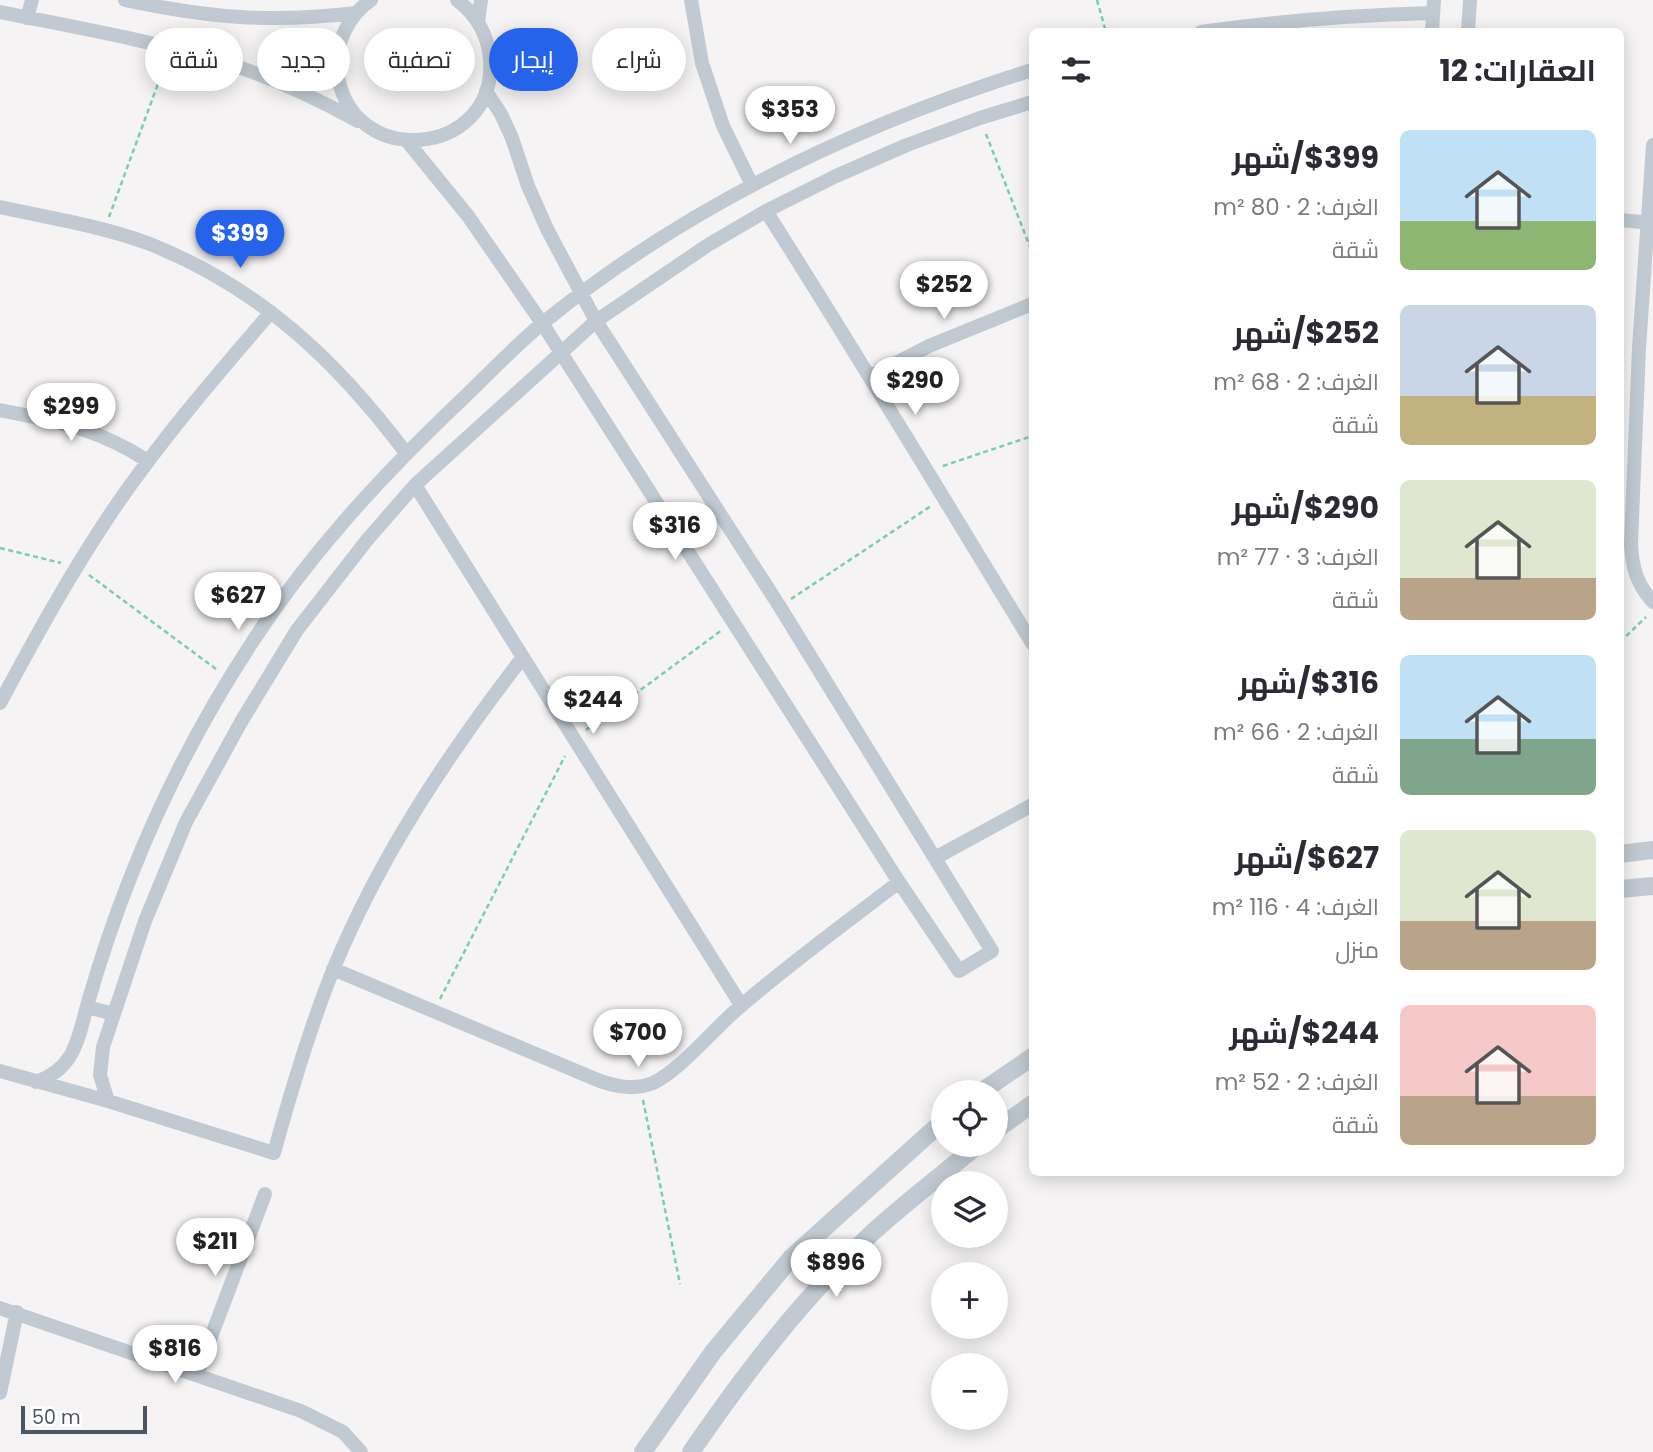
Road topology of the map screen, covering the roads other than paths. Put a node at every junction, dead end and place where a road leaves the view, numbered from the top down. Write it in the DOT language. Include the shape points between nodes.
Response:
graph roads {
  1 [pos="32,0"];
  2 [pos="125,0"];
  3 [pos="371,0"];
  4 [pos="457,0"];
  5 [pos="481,0"];
  6 [pos="691,0"];
  7 [pos="1470,0"];
  8 [pos="1434,6"];
  9 [pos="0,12"];
  10 [pos="356,13"];
  11 [pos="27,18"];
  12 [pos="478,22"];
  13 [pos="1227,28"];
  14 [pos="1432,28"];
  15 [pos="1468,28"];
  16 [pos="1029,71"];
  17 [pos="486,91"];
  18 [pos="1029,103"];
  19 [pos="368,126"];
  20 [pos="407,141"];
  21 [pos="1653,145"];
  22 [pos="752,185"];
  23 [pos="0,206"];
  24 [pos="766,211"];
  25 [pos="1624,220"];
  26 [pos="1650,223"];
  27 [pos="582,294"];
  28 [pos="1029,305"];
  29 [pos="271,312"];
  30 [pos="596,321"];
  31 [pos="542,323"];
  32 [pos="562,354"];
  33 [pos="871,376"];
  34 [pos="0,410"];
  35 [pos="406,453"];
  36 [pos="148,461"];
  37 [pos="415,485"];
  38 [pos="1653,602"];
  39 [pos="1029,638"];
  40 [pos="523,657"];
  41 [pos="5,681"];
  42 [pos="0,703"];
  43 [pos="1029,807"];
  44 [pos="1653,850"];
  45 [pos="1624,854"];
  46 [pos="935,858"];
  47 [pos="899,882"];
  48 [pos="1653,886"];
  49 [pos="1624,889"];
  50 [pos="333,970"];
  51 [pos="741,1005"];
  52 [pos="87,1007"];
  53 [pos="114,1014"];
  54 [pos="1029,1059"];
  55 [pos="0,1072"];
  56 [pos="998,1080"];
  57 [pos="36,1082"];
  58 [pos="108,1101"];
  59 [pos="1029,1106"];
  60 [pos="1008,1121"];
  61 [pos="931,1132"];
  62 [pos="963,1157"];
  63 [pos="265,1194"];
  64 [pos="0,1308"];
  65 [pos="17,1312"];
  66 [pos="197,1374"];
  67 [pos="0,1393"];
  68 [pos="361,1452"];
  69 [pos="643,1452"];
  70 [pos="691,1452"];
  1 -- 11 [label="street"];
  2 -- 10 [label="street" via="183,13 252,19"];
  3 -- 10 [label="street"];
  4 -- 12 [label="street"];
  5 -- 12 [label="street"];
  6 -- 22 [label="street" via="710,88"];
  7 -- 15 [label="street"];
  8 -- 13 [label="street"];
  8 -- 14 [label="street"];
  9 -- 11 [label="street"];
  10 -- 19 [label="street" via="342,37 337,65 342,93"];
  11 -- 19 [label="street" via="222,62 321,101"];
  12 -- 17 [label="street" via="490,55"];
  16 -- 22 [label="street" via="891,119"];
  17 -- 20 [label="street" via="471,115 455,129 436,138"];
  17 -- 27 [label="street" via="512,138 537,208"];
  18 -- 24 [label="street" via="907,145"];
  19 -- 20 [label="street"];
  20 -- 31 [label="street" via="468,216"];
  21 -- 26 [label="street"];
  22 -- 27 [label="street" via="636,255"];
  23 -- 29 [label="street" via="149,244 191,262"];
  24 -- 30 [label="street"];
  24 -- 33 [label="street"];
  25 -- 26 [label="street"];
  26 -- 38 [label="street" via="1639,348 1631,544 1637,578"];
  27 -- 30 [label="street"];
  27 -- 31 [label="street"];
  28 -- 33 [label="street" via="929,346"];
  29 -- 35 [label="street" via="342,375"];
  29 -- 36 [label="street"];
  30 -- 32 [label="street"];
  30 -- 46 [label="street"];
  31 -- 32 [label="street"];
  31 -- 35 [label="street"];
  32 -- 37 [label="street"];
  32 -- 47 [label="street"];
  33 -- 39 [label="street"];
  34 -- 36 [label="street" via="90,431"];
  35 -- 52 [label="street" via="312,560 229,678 181,762 139,852"];
  36 -- 41 [label="street"];
  37 -- 40 [label="street"];
  37 -- 53 [label="street" via="297,630 241,722 186,822 145,921"];
  40 -- 50 [label="street" via="418,804"];
  40 -- 51 [label="street"];
  41 -- 42 [label="street"];
  43 -- 46 [label="street"];
  44 -- 45 [label="street"];
  46 -- 47 [label="street" via="992,951 959,971"];
  47 -- 51 [label="street"];
  48 -- 49 [label="street"];
  50 -- 51 [label="street" via="613,1086 650,1084 669,1072"];
  50 -- 58 [label="street" via="301,1057 274,1153"];
  52 -- 53 [label="street"];
  52 -- 57 [label="street" via="67,1062"];
  53 -- 58 [label="street" via="100,1061"];
  54 -- 56 [label="street"];
  55 -- 57 [label="street"];
  57 -- 58 [label="street"];
  59 -- 60 [label="street"];
  61 -- 69 [label="street" via="791,1258 713,1352"];
  62 -- 70 [label="street" via="872,1233 831,1275 740,1384"];
  63 -- 66 [label="street"];
  64 -- 65 [label="street"];
  65 -- 66 [label="street"];
  65 -- 67 [label="street"];
  66 -- 68 [label="street" via="318,1418 343,1432"];
}
